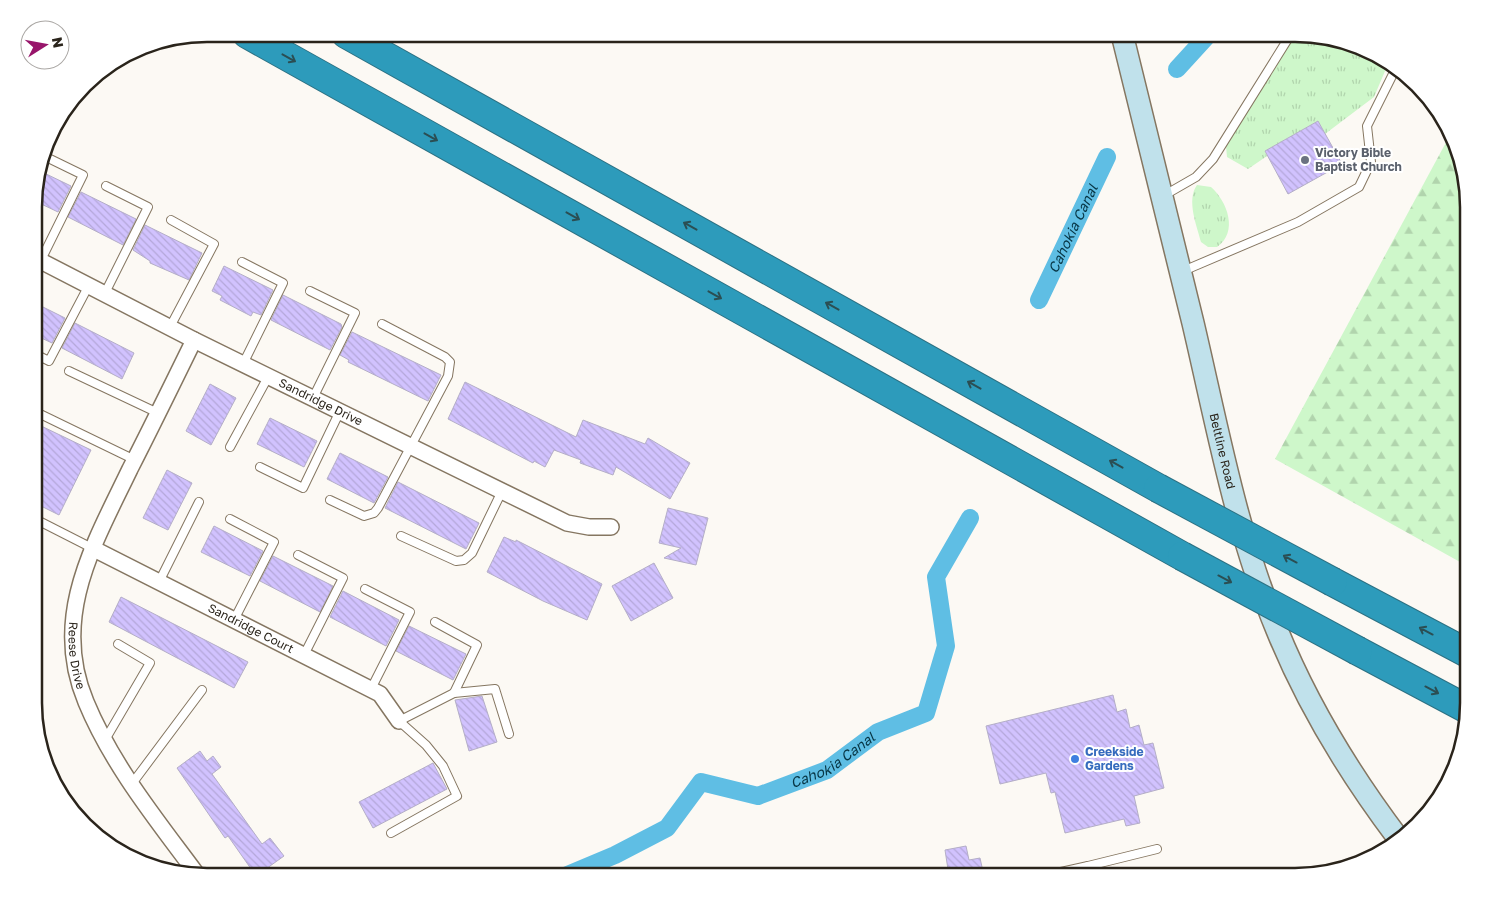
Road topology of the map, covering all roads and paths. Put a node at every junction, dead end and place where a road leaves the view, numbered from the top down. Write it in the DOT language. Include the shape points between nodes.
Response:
graph roads {
  1 [pos="261,42"];
  2 [pos="360,42"];
  3 [pos="1124,42"];
  4 [pos="1286,42"];
  5 [pos="1393,75"];
  6 [pos="50,159"];
  7 [pos="106,186"];
  8 [pos="1162,196"];
  9 [pos="171,220"];
  10 [pos="42,252"];
  11 [pos="42,261"];
  12 [pos="242,262"];
  13 [pos="1181,271"];
  14 [pos="89,285"];
  15 [pos="310,291"];
  16 [pos="105,293"];
  17 [pos="382,324"];
  18 [pos="170,327"];
  19 [pos="194,340"];
  20 [pos="42,358"];
  21 [pos="243,364"];
  22 [pos="69,371"];
  23 [pos="268,377"];
  24 [pos="313,398"];
  25 [pos="340,412"];
  26 [pos="158,413"];
  27 [pos="42,415"];
  28 [pos="411,446"];
  29 [pos="230,447"];
  30 [pos="135,460"];
  31 [pos="260,467"];
  32 [pos="502,491"];
  33 [pos="330,500"];
  34 [pos="199,502"];
  35 [pos="230,519"];
  36 [pos="42,523"];
  37 [pos="611,527"];
  38 [pos="401,536"];
  39 [pos="92,548"];
  40 [pos="298,555"];
  41 [pos="159,582"];
  42 [pos="365,589"];
  43 [pos="234,620"];
  44 [pos="435,622"];
  45 [pos="118,644"];
  46 [pos="1460,649"];
  47 [pos="304,655"];
  48 [pos="371,689"];
  49 [pos="202,690"];
  50 [pos="454,693"];
  51 [pos="1460,705"];
  52 [pos="399,721"];
  53 [pos="509,734"];
  54 [pos="105,740"];
  55 [pos="131,785"];
  56 [pos="391,833"];
  57 [pos="1395,834"];
  58 [pos="1157,850"];
  59 [pos="191,866"];
  60 [pos="1088,866"];
  61 [pos="1083,867"];
  1 -- 51 [label="highway, one-way, bridge" via="1182,556"];
  46 -- 2 [label="highway, one-way, bridge" via="1158,488"];
  3 -- 8 [label="main road, Beltline Road"];
  4 -- 8 [label="lane" via="1213,159 1196,177"];
  5 -- 13 [label="lane" via="1367,126 1371,162 1359,187 1298,222"];
  6 -- 10 [label="lane" via="83,175"];
  7 -- 16 [label="lane" via="148,208"];
  8 -- 13 [label="main road, Beltline Road"];
  9 -- 18 [label="lane" via="214,244"];
  11 -- 14 [label="street, Sandridge Drive"];
  12 -- 21 [label="lane" via="283,283"];
  13 -- 57 [label="main road, Beltline Road" via="1238,513 1276,629 1323,725"];
  14 -- 16 [label="street, Sandridge Drive"];
  14 -- 20 [label="lane" via="49,362"];
  15 -- 24 [label="lane" via="355,313"];
  16 -- 18 [label="street, Sandridge Drive"];
  17 -- 28 [label="lane" via="450,362 448,376"];
  18 -- 19 [label="street, Sandridge Drive"];
  19 -- 21 [label="street, Sandridge Drive"];
  19 -- 26 [label="street, Reese Drive"];
  21 -- 23 [label="street, Sandridge Drive"];
  22 -- 26 [label="lane"];
  23 -- 24 [label="street, Sandridge Drive"];
  23 -- 29 [label="lane"];
  24 -- 25 [label="street, Sandridge Drive"];
  25 -- 28 [label="street, Sandridge Drive"];
  25 -- 31 [label="lane" via="303,488"];
  26 -- 30 [label="street, Reese Drive"];
  27 -- 30 [label="lane"];
  28 -- 32 [label="street, Sandridge Drive"];
  28 -- 33 [label="lane" via="374,513 364,516"];
  30 -- 39 [label="street, Reese Drive"];
  32 -- 37 [label="street, Sandridge Drive" via="568,523"];
  32 -- 38 [label="lane" via="472,553 464,560 456,561"];
  34 -- 41 [label="lane"];
  35 -- 43 [label="lane" via="274,542"];
  36 -- 39 [label="lane"];
  39 -- 41 [label="street, Sandridge Court"];
  39 -- 54 [label="street, Reese Drive" via="76,595 73,645 85,702"];
  40 -- 47 [label="lane" via="343,578"];
  41 -- 43 [label="street, Sandridge Court"];
  42 -- 48 [label="lane" via="410,612"];
  43 -- 47 [label="street, Sandridge Court"];
  44 -- 50 [label="lane" via="477,645"];
  45 -- 54 [label="lane" via="150,662"];
  47 -- 48 [label="street, Sandridge Court"];
  48 -- 52 [label="street, Sandridge Court" via="380,694"];
  49 -- 55 [label="lane"];
  50 -- 52 [label="lane"];
  50 -- 53 [label="lane" via="495,689"];
  52 -- 56 [label="lane" via="443,766 457,796"];
  54 -- 55 [label="street, Reese Drive"];
  55 -- 59 [label="street, Reese Drive"];
  58 -- 60 [label="lane"];
  60 -- 61 [label="lane"];
}
